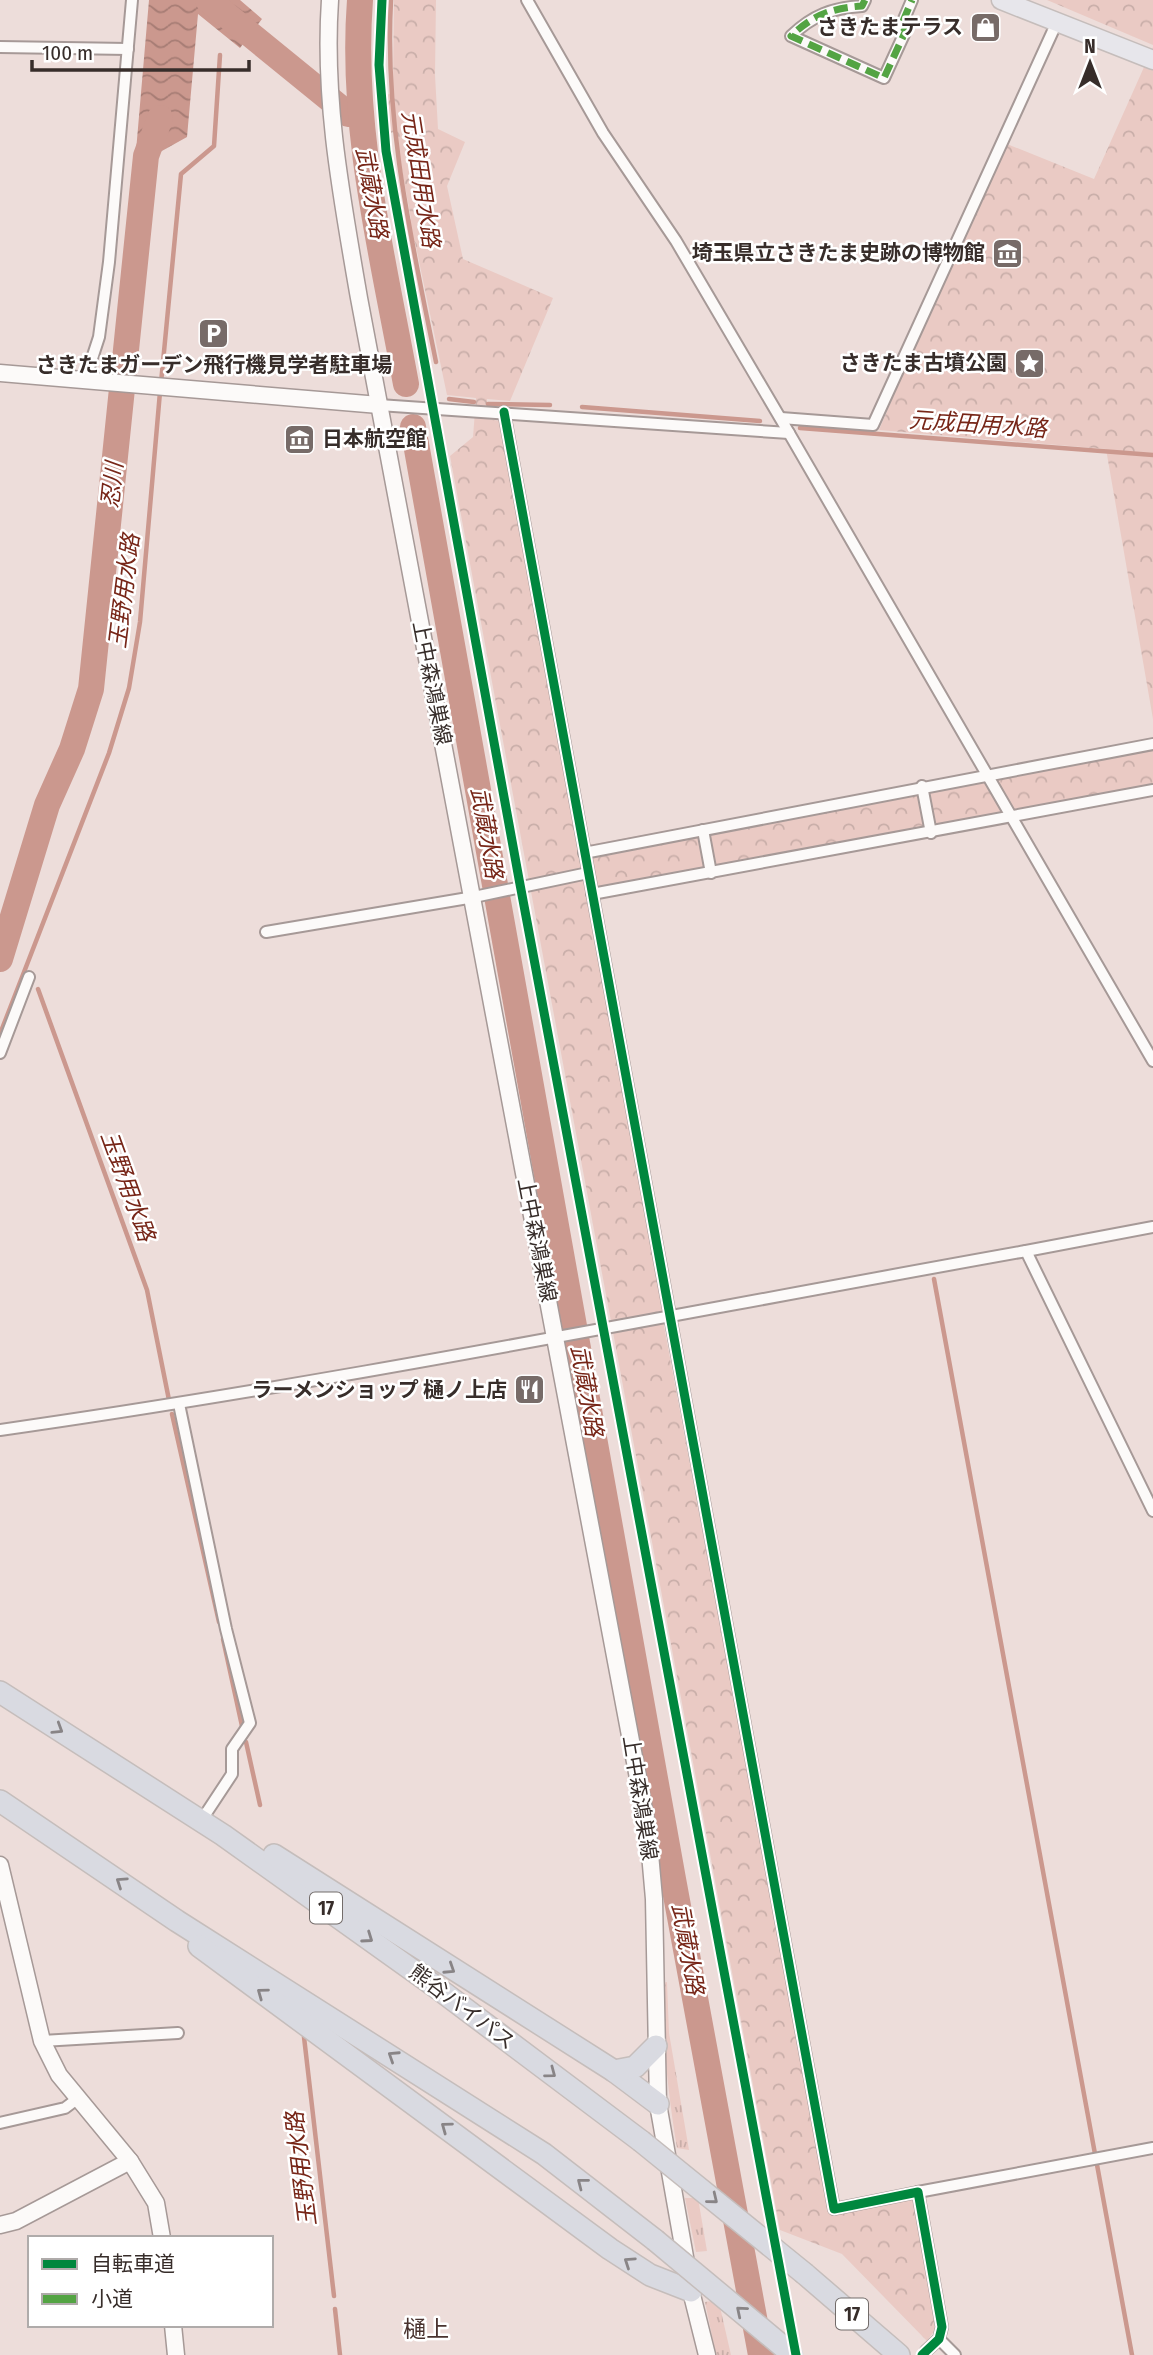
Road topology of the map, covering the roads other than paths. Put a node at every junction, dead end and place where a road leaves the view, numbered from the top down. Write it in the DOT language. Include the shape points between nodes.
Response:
graph roads {
  1 [pos="132,0"];
  2 [pos="330,0"];
  3 [pos="527,0"];
  4 [pos="865,0"];
  5 [pos="912,0"];
  6 [pos="1001,0"];
  7 [pos="1057,22"];
  8 [pos="0,47"];
  9 [pos="128,49"];
  10 [pos="1153,60"];
  11 [pos="0,373"];
  12 [pos="90,380"];
  13 [pos="379,405"];
  14 [pos="504,412"];
  15 [pos="780,418"];
  16 [pos="789,433"];
  17 [pos="1153,744"];
  18 [pos="987,774"];
  19 [pos="922,786"];
  20 [pos="1153,790"];
  21 [pos="1013,818"];
  22 [pos="703,830"];
  23 [pos="931,833"];
  24 [pos="584,853"];
  25 [pos="588,873"];
  26 [pos="711,873"];
  27 [pos="593,894"];
  28 [pos="480,895"];
  29 [pos="266,932"];
  30 [pos="29,977"];
  31 [pos="0,1053"];
  32 [pos="1153,1061"];
  33 [pos="1153,1227"];
  34 [pos="1026,1251"];
  35 [pos="669,1316"];
  36 [pos="562,1338"];
  37 [pos="179,1405"];
  38 [pos="0,1430"];
  39 [pos="1153,1511"];
  40 [pos="0,1692"];
  41 [pos="0,1801"];
  42 [pos="201,1821"];
  43 [pos="223,1835"];
  44 [pos="0,1866"];
  45 [pos="177,1921"];
  46 [pos="178,2033"];
  47 [pos="42,2041"];
  48 [pos="656,2046"];
  49 [pos="614,2071"];
  50 [pos="77,2099"];
  51 [pos="658,2104"];
  52 [pos="0,2123"];
  53 [pos="1153,2148"];
  54 [pos="130,2161"];
  55 [pos="918,2192"];
  56 [pos="0,2225"];
  57 [pos="162,2236"];
  58 [pos="691,2291"];
  59 [pos="173,2327"];
  60 [pos="939,2339"];
  61 [pos="926,2351"];
  62 [pos="176,2355"];
  63 [pos="707,2355"];
  64 [pos="793,2355"];
  65 [pos="898,2355"];
  66 [pos="955,2355"];
  1 -- 9 [label="street"];
  2 -- 13 [label="main road, 上中森鴻巣線" via="332,129"];
  3 -- 15 [label="street" via="603,133 676,241"];
  4 -- 5 [label="street" via="862,6 814,16 791,36 884,78 906,30 901,26"];
  6 -- 7 [label="main road"];
  7 -- 10 [label="main road"];
  7 -- 15 [label="street" via="873,425"];
  8 -- 9 [label="street"];
  9 -- 12 [label="street" via="107,275"];
  11 -- 12 [label="main road"];
  12 -- 13 [label="main road"];
  13 -- 14 [label="street"];
  13 -- 28 [label="main road, 上中森鴻巣線"];
  14 -- 16 [label="street"];
  14 -- 24 [label="street"];
  15 -- 16 [label="street"];
  16 -- 18 [label="street"];
  17 -- 18 [label="street"];
  18 -- 19 [label="street"];
  18 -- 21 [label="street"];
  19 -- 22 [label="street"];
  19 -- 23 [label="street"];
  20 -- 21 [label="street"];
  21 -- 23 [label="street"];
  21 -- 32 [label="street"];
  22 -- 24 [label="street"];
  22 -- 26 [label="street"];
  23 -- 26 [label="street"];
  24 -- 25 [label="street"];
  25 -- 27 [label="street"];
  25 -- 28 [label="street"];
  26 -- 27 [label="street"];
  27 -- 35 [label="street"];
  28 -- 29 [label="street"];
  28 -- 36 [label="main road, 上中森鴻巣線"];
  30 -- 31 [label="street"];
  33 -- 34 [label="street"];
  34 -- 35 [label="street"];
  34 -- 39 [label="street"];
  35 -- 36 [label="street"];
  35 -- 55 [label="street" via="834,2209"];
  36 -- 37 [label="street"];
  36 -- 48 [label="main road, 上中森鴻巣線" via="648,1831"];
  37 -- 38 [label="street"];
  37 -- 42 [label="street" via="250,1723 232,1749 232,1774"];
  40 -- 42 [label="highway, 熊谷バイパス / 17, one-way"];
  45 -- 41 [label="highway, one-way"];
  42 -- 43 [label="highway, 熊谷バイパス / 17"];
  43 -- 49 [label="highway, 17, one-way" via="272,1853"];
  43 -- 65 [label="highway, 熊谷バイパス / 17, one-way, bridge" via="641,2141"];
  44 -- 47 [label="main road"];
  58 -- 45 [label="highway, one-way" via="650,2276 599,2241 201,1949"];
  64 -- 45 [label="highway, one-way, bridge" via="544,2154"];
  46 -- 47 [label="street"];
  47 -- 50 [label="main road"];
  48 -- 49 [label="highway" via="635,2067"];
  48 -- 51 [label="main road, 上中森鴻巣線"];
  49 -- 51 [label="highway, 17"];
  50 -- 52 [label="street" via="65,2108"];
  50 -- 54 [label="main road"];
  51 -- 58 [label="main road, 上中森鴻巣線"];
  53 -- 55 [label="street"];
  54 -- 56 [label="main road"];
  54 -- 57 [label="main road" via="156,2203"];
  55 -- 60 [label="street" via="942,2327"];
  58 -- 63 [label="main road, 上中森鴻巣線"];
  59 -- 62 [label="main road"];
  60 -- 61 [label="street"];
  60 -- 66 [label="street"];
}
